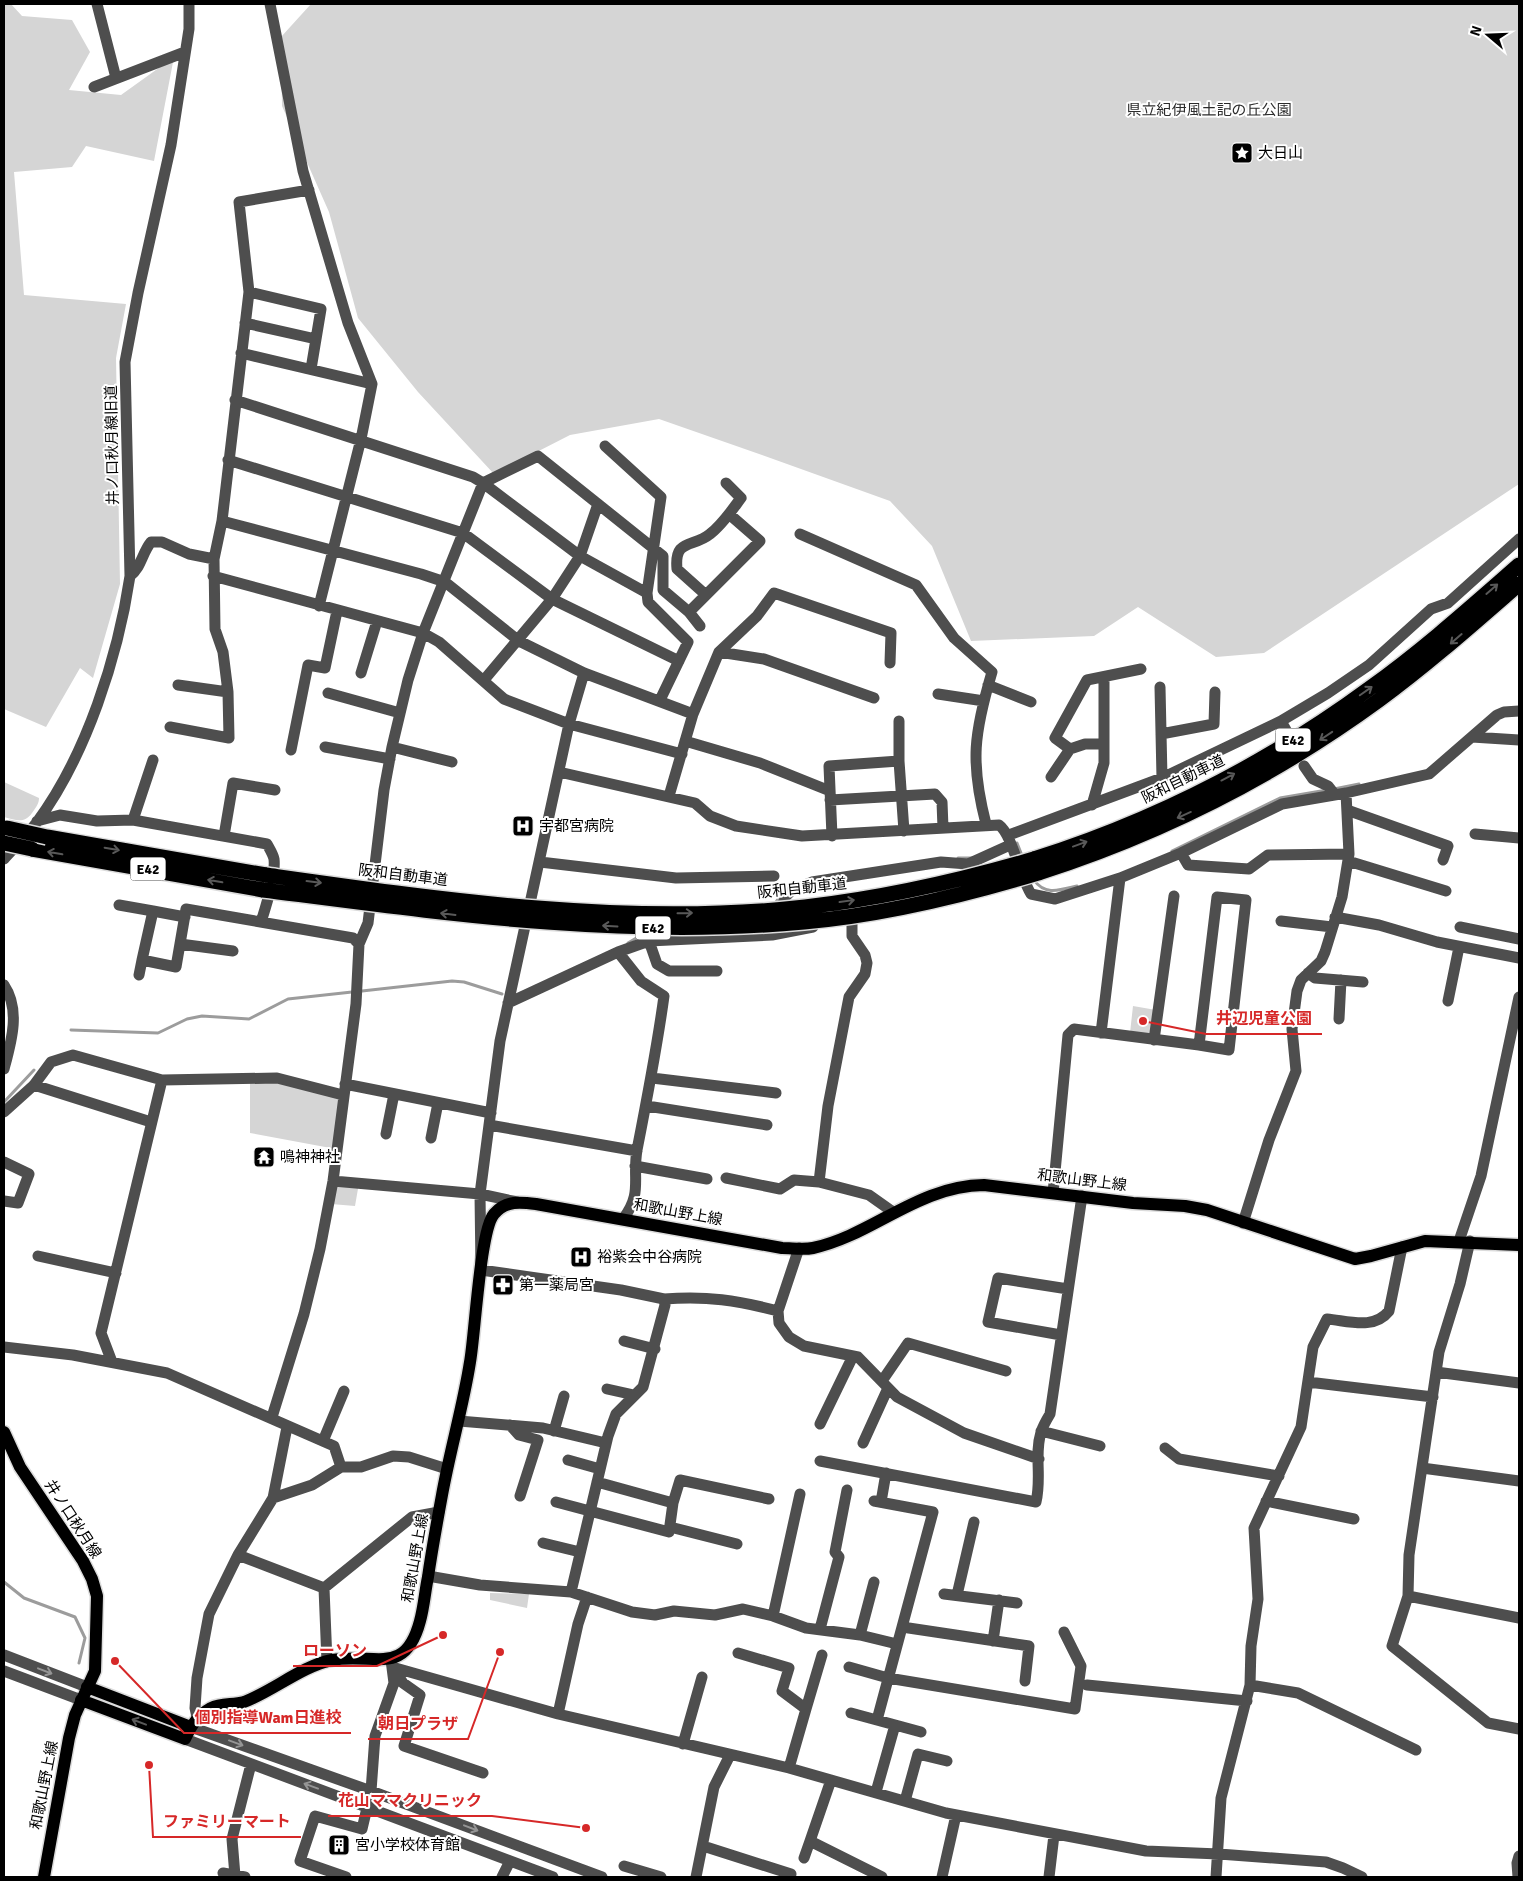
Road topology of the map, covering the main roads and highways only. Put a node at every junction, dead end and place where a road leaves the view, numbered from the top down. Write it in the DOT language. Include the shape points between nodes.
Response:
graph roads {
  1 [pos="1519,565"];
  2 [pos="1519,584"];
  3 [pos="5,833"];
  4 [pos="1036,866"];
  5 [pos="265,882"];
  6 [pos="1519,1245"];
  7 [pos="4,1432"];
  8 [pos="87,1687"];
  9 [pos="81,1700"];
  10 [pos="194,1722"];
  11 [pos="44,1877"];
  4 -- 1 [label="highway, 阪和自動車道 / E42, one-way" via="1193,796 1280,748 1371,688 1440,634"];
  2 -- 4 [label="highway, 阪和自動車道 / E42, one-way" via="1379,700 1262,776 1110,848"];
  3 -- 5 [label="highway, 阪和自動車道 / E42, one-way, bridge" via="46,837"];
  5 -- 3 [label="highway, 阪和自動車道 / E42, one-way, bridge" via="32,849"];
  4 -- 5 [label="highway, 阪和自動車道 / E42, bridge" via="981,890 874,913 805,922 681,928 578,925 459,915"];
  6 -- 10 [label="main road, 和歌山野上線" via="1424,1240 1355,1259 1185,1206 970,1185 922,1198 844,1237 813,1248 782,1248 517,1202 507,1204 493,1215 481,1270 459,1421 447,1469 421,1621 414,1640 407,1651 391,1663 327,1662 257,1697 212,1708"];
  7 -- 8 [label="main road, 井ノ口秋月線" via="20,1467 92,1579 97,1596 94,1671"];
  8 -- 9 [label="main road, 和歌山野上線"];
  8 -- 10 [label="main road"];
  10 -- 9 [label="main road, one-way" via="185,1739"];
  9 -- 11 [label="main road, 和歌山野上線" via="69,1738"];
}
